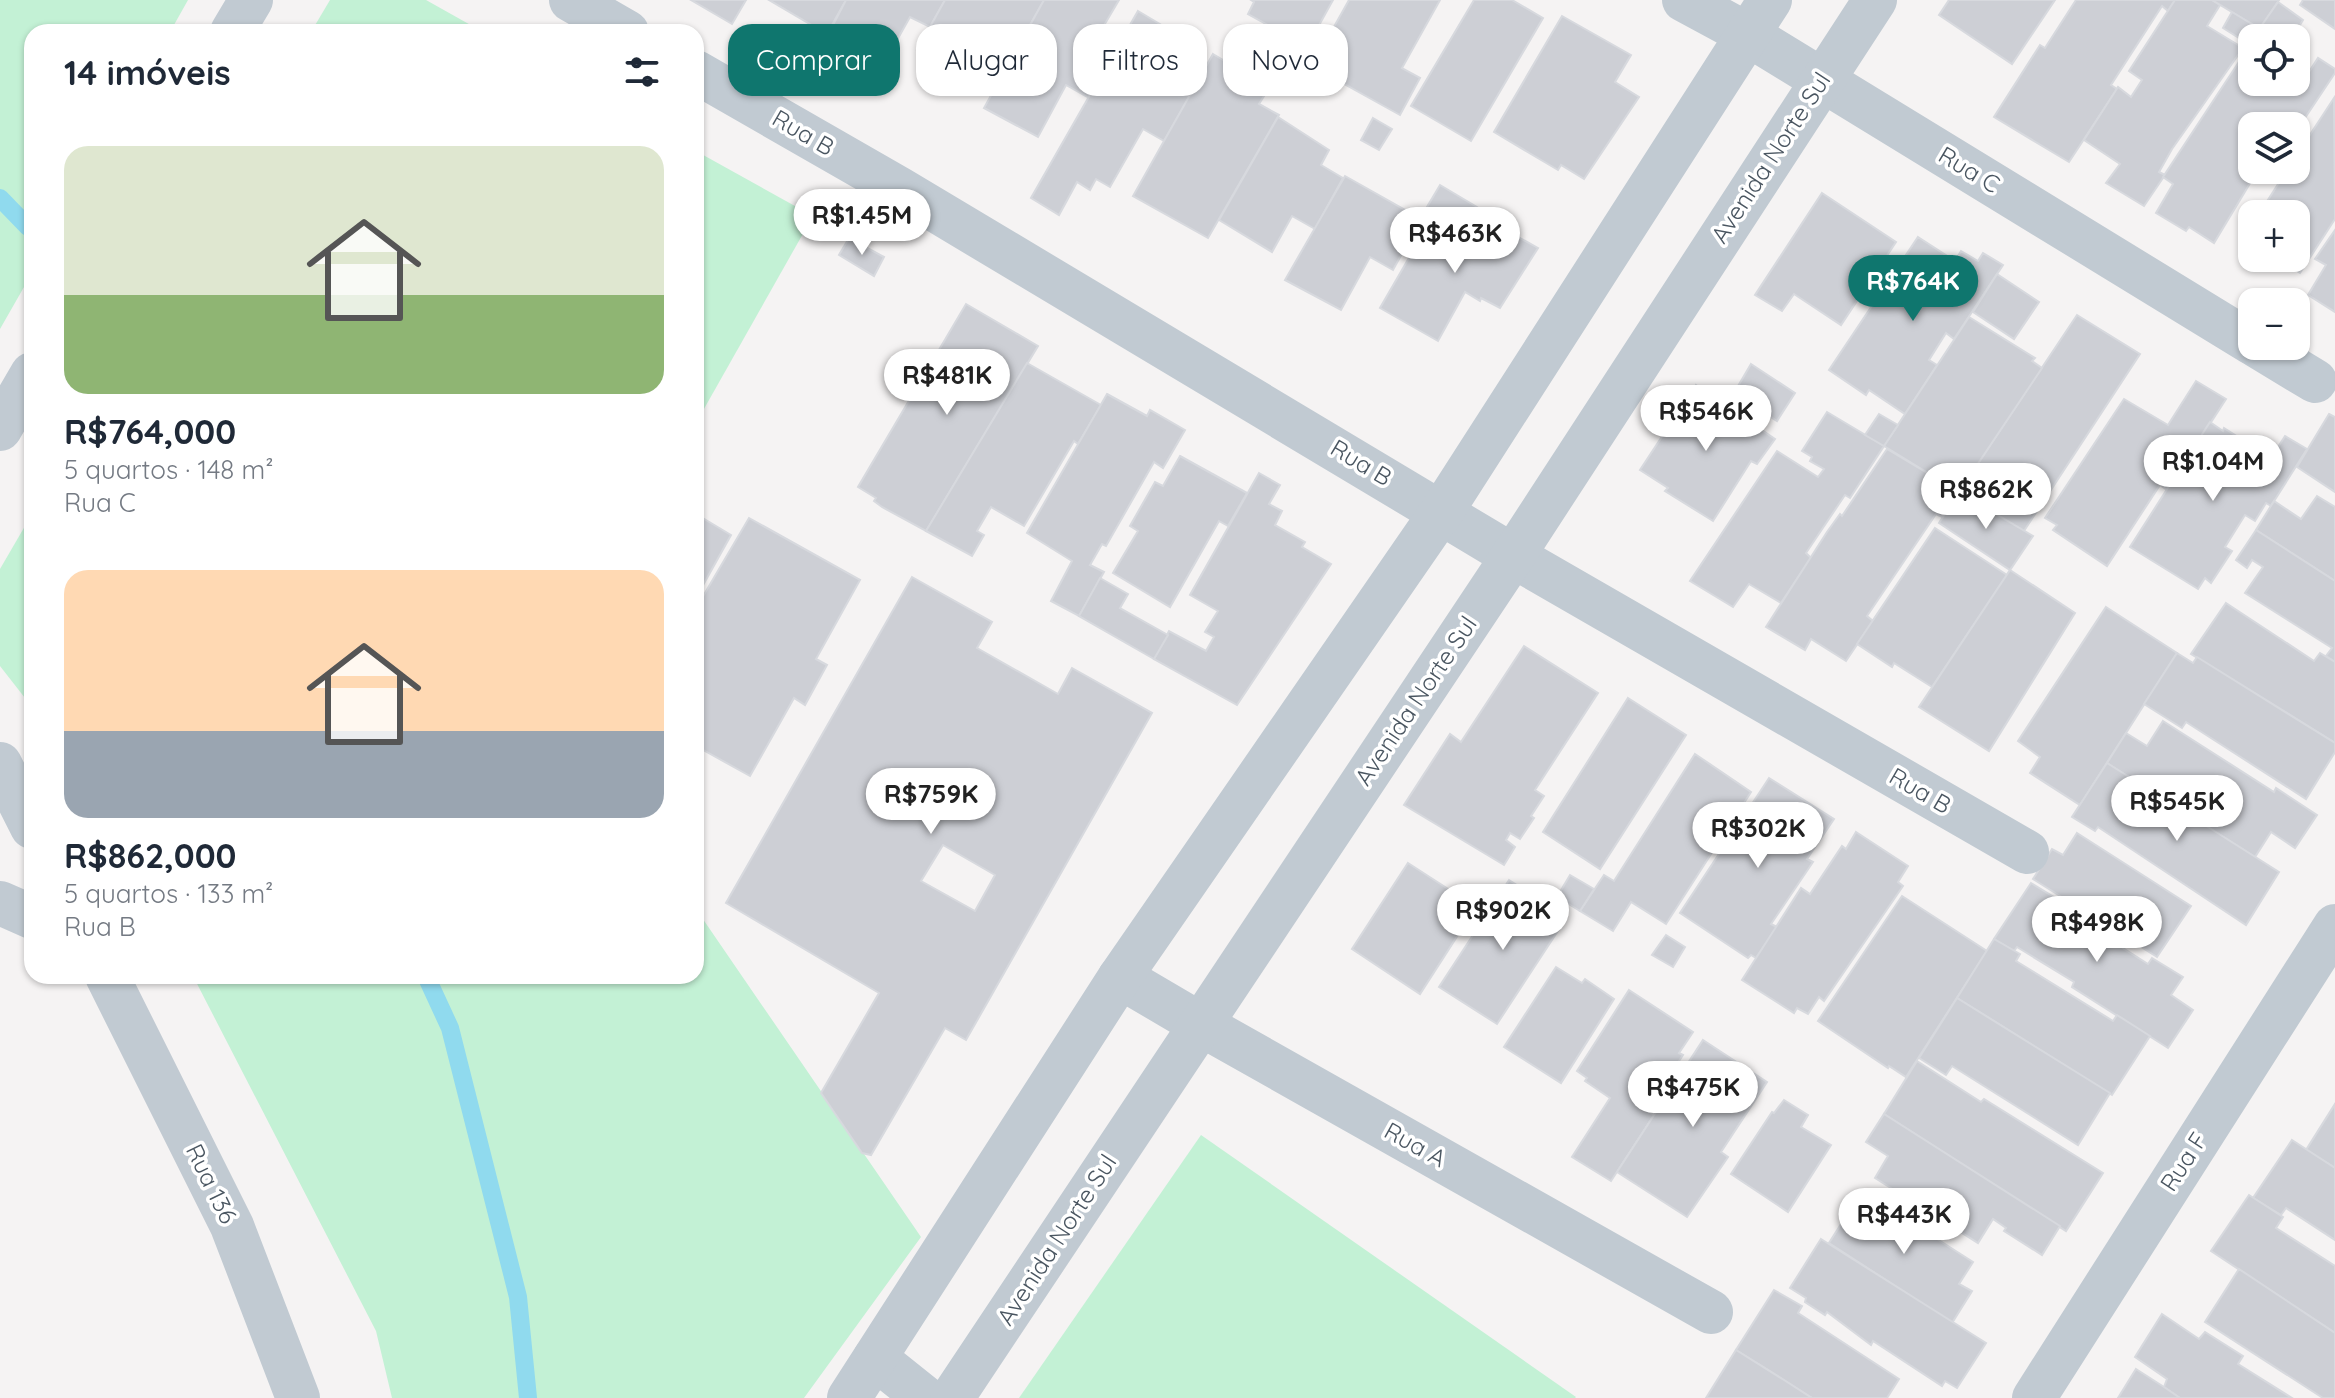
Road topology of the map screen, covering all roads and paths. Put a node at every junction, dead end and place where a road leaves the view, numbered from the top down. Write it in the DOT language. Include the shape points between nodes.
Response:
graph roads {
  1 [pos="251,0"];
  2 [pos="571,0"];
  3 [pos="1684,0"];
  4 [pos="1875,0"];
  5 [pos="1758,17"];
  6 [pos="237,24"];
  7 [pos="613,24"];
  8 [pos="704,77"];
  9 [pos="1821,81"];
  10 [pos="2238,334"];
  11 [pos="2280,360"];
  12 [pos="2315,381"];
  13 [pos="24,388"];
  14 [pos="0,429"];
  15 [pos="1442,511"];
  16 [pos="1513,556"];
  17 [pos="0,764"];
  18 [pos="24,811"];
  19 [pos="2027,852"];
  20 [pos="0,903"];
  21 [pos="24,914"];
  22 [pos="2335,926"];
  23 [pos="1120,977"];
  24 [pos="111,984"];
  25 [pos="1200,1024"];
  26 [pos="1711,1312"];
  27 [pos="875,1358"];
  28 [pos="298,1398"];
  29 [pos="849,1398"];
  30 [pos="925,1398"];
  31 [pos="952,1398"];
  32 [pos="2034,1398"];
  1 -- 6 [label="street"];
  2 -- 7 [label="street"];
  3 -- 5 [label="street, Rua C"];
  4 -- 9 [label="street, Avenida Norte Sul"];
  5 -- 9 [label="street, Rua C"];
  5 -- 15 [label="street"];
  8 -- 15 [label="street, Rua B"];
  9 -- 10 [label="street, Rua C"];
  9 -- 16 [label="street, Avenida Norte Sul"];
  11 -- 12 [label="street, Rua C"];
  13 -- 14 [label="street"];
  15 -- 16 [label="street, Rua B"];
  15 -- 23 [label="street"];
  16 -- 19 [label="street, Rua B"];
  16 -- 25 [label="street, Avenida Norte Sul"];
  17 -- 18 [label="street"];
  20 -- 21 [label="street"];
  22 -- 32 [label="street, Rua F"];
  23 -- 25 [label="street, Rua A"];
  23 -- 27 [label="street"];
  24 -- 28 [label="street, Rua 136" via="232,1226"];
  25 -- 26 [label="street, Rua A"];
  25 -- 31 [label="street, Avenida Norte Sul"];
  27 -- 29 [label="street"];
  27 -- 30 [label="street"];
}
